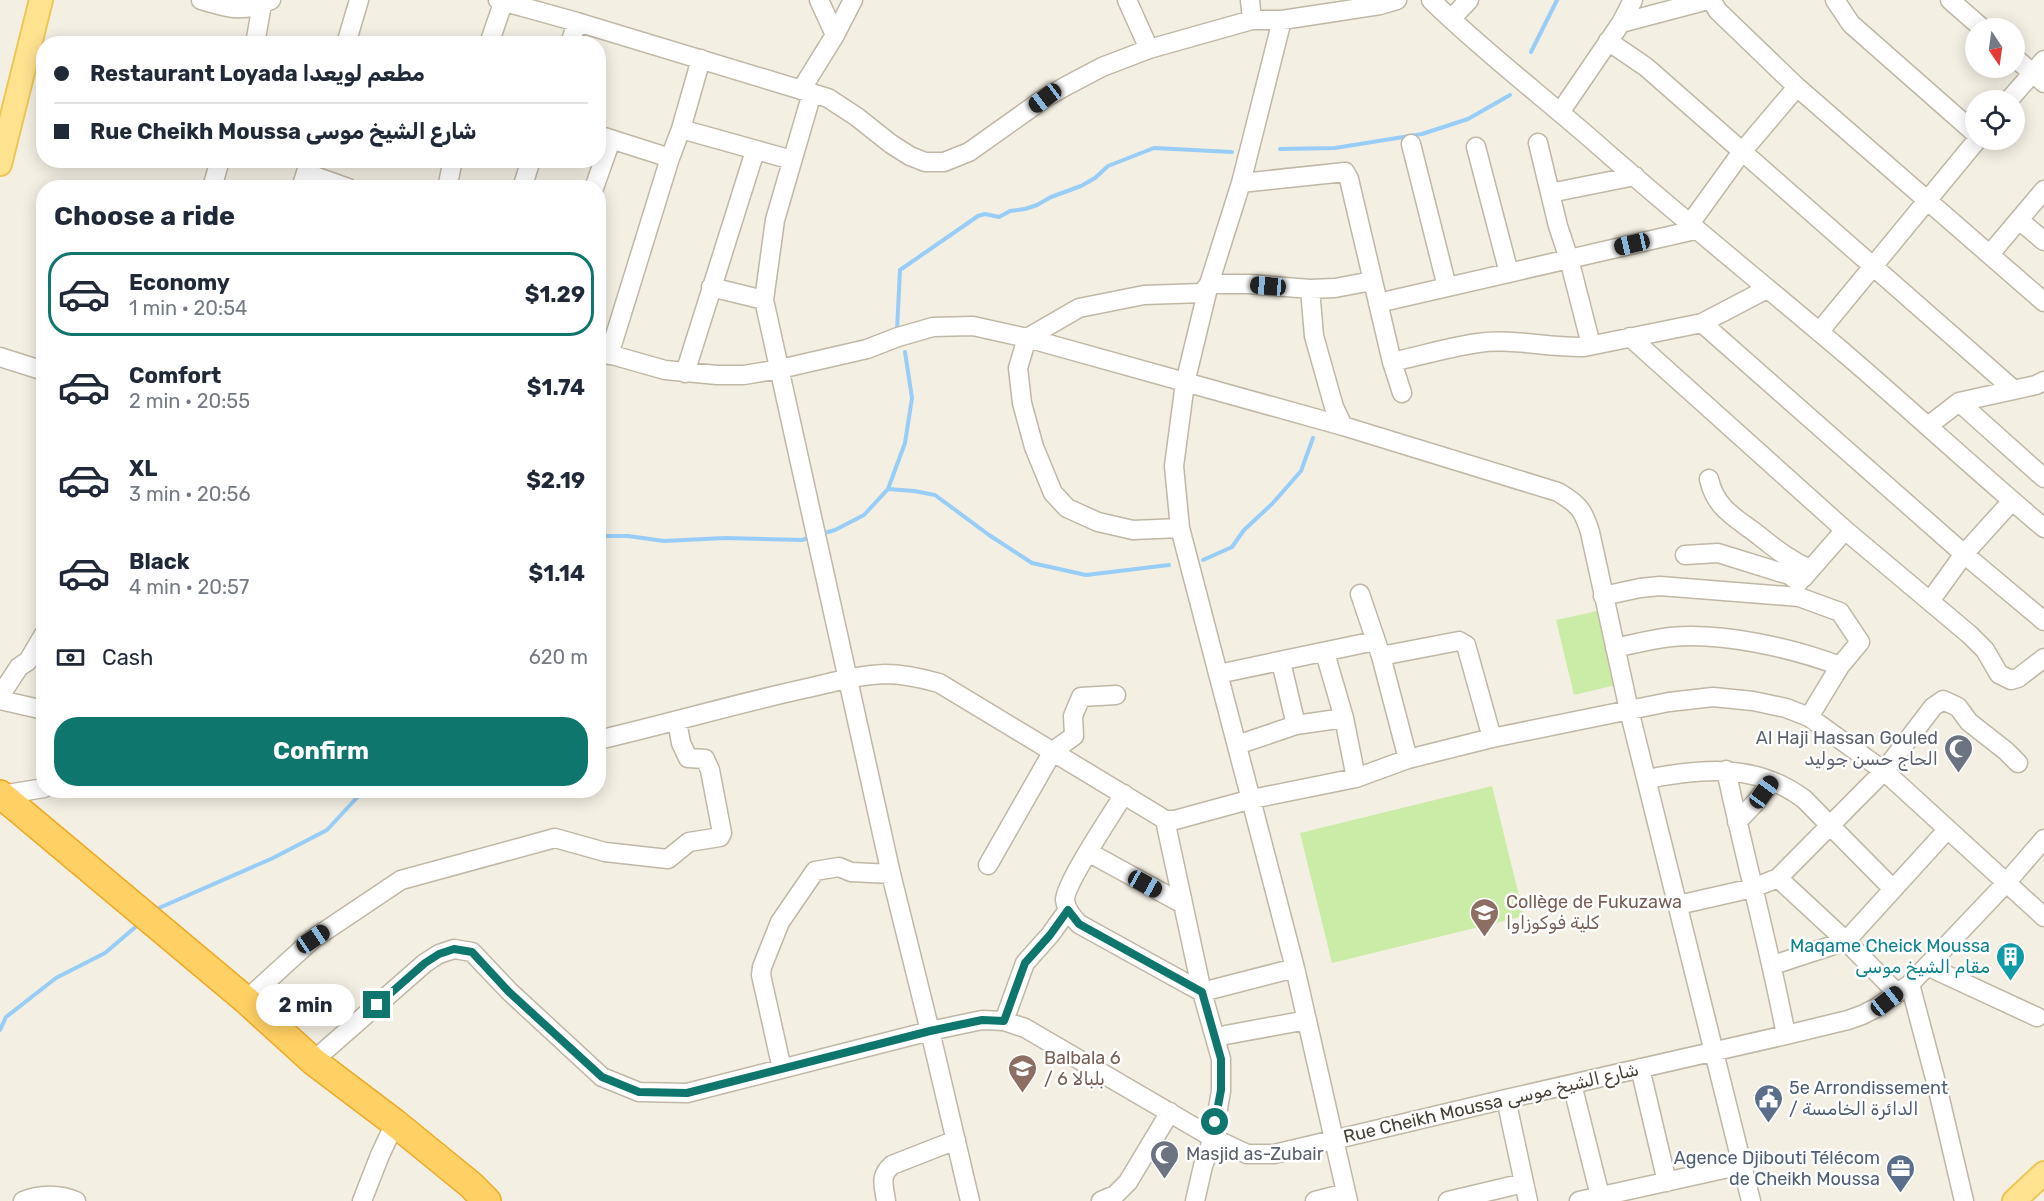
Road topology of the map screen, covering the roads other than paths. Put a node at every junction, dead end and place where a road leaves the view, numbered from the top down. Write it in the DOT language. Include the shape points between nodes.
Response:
graph roads {
  1 [pos="41,0"];
  2 [pos="201,0"];
  3 [pos="359,0"];
  4 [pos="498,0"];
  5 [pos="504,0"];
  6 [pos="819,0"];
  7 [pos="853,0"];
  8 [pos="1127,0"];
  9 [pos="1250,0"];
  10 [pos="1397,0"];
  11 [pos="1431,0"];
  12 [pos="1469,0"];
  13 [pos="1633,0"];
  14 [pos="1709,0"];
  15 [pos="1835,0"];
  16 [pos="1950,0"];
  17 [pos="267,2"];
  18 [pos="1971,18"];
  19 [pos="1451,19"];
  20 [pos="1252,20"];
  21 [pos="1282,20"];
  22 [pos="577,22"];
  23 [pos="1621,23"];
  24 [pos="835,35"];
  25 [pos="257,36"];
  26 [pos="348,36"];
  27 [pos="492,36"];
  28 [pos="573,36"];
  29 [pos="1608,41"];
  30 [pos="1149,49"];
  31 [pos="701,59"];
  32 [pos="2025,63"];
  33 [pos="2040,72"];
  34 [pos="1797,87"];
  35 [pos="2020,90"];
  36 [pos="806,91"];
  37 [pos="1561,111"];
  38 [pos="1965,124"];
  39 [pos="681,129"];
  40 [pos="606,137"];
  41 [pos="1538,143"];
  42 [pos="1411,144"];
  43 [pos="1476,147"];
  44 [pos="1969,150"];
  45 [pos="755,151"];
  46 [pos="1741,153"];
  47 [pos="670,158"];
  48 [pos="792,160"];
  49 [pos="0,164"];
  50 [pos="306,174"];
  51 [pos="1635,176"];
  52 [pos="324,180"];
  53 [pos="1241,183"];
  54 [pos="2044,190"];
  55 [pos="1550,193"];
  56 [pos="1927,200"];
  57 [pos="2019,220"];
  58 [pos="1692,227"];
  59 [pos="2044,241"];
  60 [pos="1990,254"];
  61 [pos="1569,259"];
  62 [pos="1873,266"];
  63 [pos="1509,273"];
  64 [pos="1372,281"];
  65 [pos="1209,284"];
  66 [pos="711,287"];
  67 [pos="1447,287"];
  68 [pos="1310,289"];
  69 [pos="1767,289"];
  70 [pos="764,300"];
  71 [pos="2044,302"];
  72 [pos="1378,303"];
  73 [pos="1702,323"];
  74 [pos="1819,332"];
  75 [pos="1630,337"];
  76 [pos="1027,338"];
  77 [pos="1591,345"];
  78 [pos="606,347"];
  79 [pos="606,354"];
  80 [pos="0,357"];
  81 [pos="1392,362"];
  82 [pos="36,368"];
  83 [pos="780,369"];
  84 [pos="685,373"];
  85 [pos="1185,383"];
  86 [pos="2041,386"];
  87 [pos="2014,390"];
  88 [pos="1402,393"];
  89 [pos="1959,402"];
  90 [pos="1343,426"];
  91 [pos="1928,426"];
  92 [pos="2044,478"];
  93 [pos="1709,479"];
  94 [pos="2012,502"];
  95 [pos="1180,528"];
  96 [pos="2044,528"];
  97 [pos="1845,530"];
  98 [pos="1964,554"];
  99 [pos="1685,555"];
  100 [pos="1803,583"];
  101 [pos="1360,594"];
  102 [pos="1603,596"];
  103 [pos="1930,601"];
  104 [pos="2044,621"];
  105 [pos="36,648"];
  106 [pos="1615,648"];
  107 [pos="1378,649"];
  108 [pos="1325,653"];
  109 [pos="2044,658"];
  110 [pos="1281,662"];
  111 [pos="1840,666"];
  112 [pos="1218,674"];
  113 [pos="847,680"];
  114 [pos="1116,695"];
  115 [pos="0,698"];
  116 [pos="36,708"];
  117 [pos="1629,710"];
  118 [pos="1809,717"];
  119 [pos="1344,718"];
  120 [pos="677,721"];
  121 [pos="1296,725"];
  122 [pos="606,738"];
  123 [pos="1492,738"];
  124 [pos="1237,745"];
  125 [pos="1053,751"];
  126 [pos="1408,759"];
  127 [pos="2018,763"];
  128 [pos="1726,770"];
  129 [pos="1884,771"];
  130 [pos="1356,778"];
  131 [pos="1647,779"];
  132 [pos="1772,782"];
  133 [pos="36,789"];
  134 [pos="1124,794"];
  135 [pos="1,795"];
  136 [pos="1252,799"];
  137 [pos="1165,820"];
  138 [pos="1737,822"];
  139 [pos="1829,826"];
  140 [pos="1947,830"];
  141 [pos="2044,839"];
  142 [pos="1088,852"];
  143 [pos="988,866"];
  144 [pos="891,874"];
  145 [pos="1778,878"];
  146 [pos="2006,883"];
  147 [pos="1753,888"];
  148 [pos="1893,889"];
  149 [pos="1183,904"];
  150 [pos="1678,905"];
  151 [pos="1068,910"];
  152 [pos="2044,916"];
  153 [pos="1846,942"];
  154 [pos="1773,965"];
  155 [pos="1927,966"];
  156 [pos="1295,968"];
  157 [pos="1903,989"];
  158 [pos="1202,992"];
  159 [pos="246,1000"];
  160 [pos="2037,1017"];
  161 [pos="1307,1020"];
  162 [pos="1004,1021"];
  163 [pos="930,1031"];
  164 [pos="1786,1035"];
  165 [pos="1215,1037"];
  166 [pos="1714,1052"];
  167 [pos="313,1061"];
  168 [pos="1640,1068"];
  169 [pos="782,1069"];
  170 [pos="1572,1084"];
  171 [pos="1506,1099"];
  172 [pos="1170,1112"];
  173 [pos="395,1124"];
  174 [pos="1213,1138"];
  175 [pos="956,1140"];
  176 [pos="1333,1140"];
  177 [pos="1742,1165"];
  178 [pos="2044,1173"];
  179 [pos="1667,1182"];
  180 [pos="1526,1192"];
  181 [pos="1495,1196"];
  182 [pos="1347,1197"];
  183 [pos="1612,1197"];
  184 [pos="23,1201"];
  185 [pos="76,1201"];
  186 [pos="362,1201"];
  187 [pos="487,1201"];
  188 [pos="886,1201"];
  189 [pos="970,1201"];
  190 [pos="1101,1201"];
  191 [pos="1195,1201"];
  192 [pos="1315,1201"];
  193 [pos="1448,1201"];
  194 [pos="1579,1201"];
  195 [pos="1751,1201"];
  196 [pos="1964,1201"];
  197 [pos="2014,1201"];
  1 -- 49 [label="main road"];
  2 -- 17 [label="street" via="244,9"];
  3 -- 26 [label="street"];
  4 -- 5 [label="street"];
  5 -- 22 [label="street"];
  5 -- 27 [label="street"];
  6 -- 24 [label="street"];
  7 -- 24 [label="street"];
  8 -- 30 [label="street"];
  9 -- 20 [label="street"];
  10 -- 21 [label="street"];
  11 -- 19 [label="street"];
  12 -- 19 [label="street"];
  13 -- 23 [label="street"];
  14 -- 23 [label="street"];
  14 -- 34 [label="street"];
  15 -- 38 [label="street" via="1851,24"];
  16 -- 18 [label="street"];
  17 -- 25 [label="street"];
  19 -- 37 [label="street"];
  20 -- 21 [label="street"];
  20 -- 30 [label="street"];
  21 -- 53 [label="street"];
  22 -- 28 [label="street"];
  22 -- 31 [label="street"];
  23 -- 29 [label="street"];
  24 -- 36 [label="street"];
  29 -- 37 [label="street"];
  29 -- 46 [label="street" via="1646,67"];
  30 -- 36 [label="street" via="1066,86 969,152 944,162 925,162 910,156 828,98"];
  31 -- 36 [label="street"];
  31 -- 39 [label="street"];
  32 -- 33 [label="street"];
  33 -- 35 [label="street"];
  34 -- 46 [label="street"];
  34 -- 56 [label="street"];
  36 -- 48 [label="street"];
  37 -- 51 [label="street"];
  39 -- 45 [label="street"];
  39 -- 47 [label="street"];
  40 -- 47 [label="street"];
  41 -- 55 [label="street"];
  42 -- 67 [label="street"];
  43 -- 63 [label="street"];
  44 -- 56 [label="street"];
  45 -- 48 [label="street"];
  45 -- 66 [label="street"];
  46 -- 58 [label="street"];
  46 -- 62 [label="street"];
  47 -- 78 [label="street"];
  48 -- 70 [label="street" via="775,220"];
  50 -- 52 [label="street"];
  51 -- 55 [label="street"];
  51 -- 58 [label="street"];
  53 -- 64 [label="street" via="1345,172"];
  53 -- 65 [label="street"];
  54 -- 57 [label="street"];
  55 -- 61 [label="street"];
  56 -- 60 [label="street"];
  56 -- 62 [label="street"];
  57 -- 59 [label="street"];
  57 -- 60 [label="street"];
  58 -- 61 [label="street"];
  58 -- 69 [label="street"];
  60 -- 71 [label="street"];
  61 -- 63 [label="street"];
  61 -- 77 [label="street"];
  62 -- 74 [label="street"];
  62 -- 87 [label="street"];
  63 -- 67 [label="street"];
  64 -- 68 [label="street"];
  64 -- 72 [label="street"];
  65 -- 68 [label="street"];
  65 -- 76 [label="street" via="1202,293 1144,295 1079,308"];
  65 -- 85 [label="street"];
  66 -- 70 [label="street"];
  66 -- 84 [label="street"];
  67 -- 72 [label="street"];
  68 -- 90 [label="street" via="1314,336"];
  69 -- 73 [label="street"];
  69 -- 74 [label="street"];
  70 -- 83 [label="street"];
  72 -- 81 [label="street"];
  73 -- 75 [label="street"];
  73 -- 98 [label="street"];
  74 -- 91 [label="street"];
  75 -- 77 [label="street"];
  75 -- 97 [label="street"];
  76 -- 83 [label="street" via="973,326 933,327 867,349"];
  76 -- 85 [label="street"];
  76 -- 95 [label="street" via="1018,368 1022,403 1053,494 1067,508 1098,522 1133,530"];
  77 -- 81 [label="street" via="1569,348 1478,343"];
  79 -- 84 [label="street"];
  80 -- 82 [label="street"];
  81 -- 88 [label="street"];
  83 -- 84 [label="street" via="744,375"];
  83 -- 113 [label="street"];
  85 -- 90 [label="street"];
  85 -- 95 [label="street" via="1174,466"];
  86 -- 87 [label="street"];
  87 -- 89 [label="street"];
  89 -- 91 [label="street"];
  89 -- 92 [label="street"];
  90 -- 102 [label="street" via="1547,488 1577,504 1586,517"];
  91 -- 94 [label="street"];
  93 -- 100 [label="street" via="1712,493 1739,523 1778,551"];
  94 -- 96 [label="street"];
  94 -- 98 [label="street"];
  95 -- 112 [label="street"];
  97 -- 100 [label="street"];
  97 -- 103 [label="street"];
  98 -- 103 [label="street"];
  98 -- 104 [label="street"];
  99 -- 100 [label="street" via="1718,553"];
  100 -- 102 [label="street" via="1660,586"];
  100 -- 111 [label="street" via="1840,612 1860,642"];
  101 -- 107 [label="street"];
  102 -- 106 [label="street"];
  103 -- 109 [label="street" via="1980,644 2002,676 2018,678"];
  105 -- 115 [label="street"];
  106 -- 111 [label="street" via="1672,637 1707,637 1809,655"];
  106 -- 117 [label="street"];
  107 -- 108 [label="street"];
  107 -- 123 [label="street" via="1463,642"];
  107 -- 126 [label="street"];
  108 -- 110 [label="street"];
  108 -- 119 [label="street"];
  110 -- 112 [label="street"];
  110 -- 121 [label="street"];
  111 -- 118 [label="street"];
  112 -- 124 [label="street"];
  113 -- 120 [label="street"];
  113 -- 125 [label="street" via="886,674 922,678 939,684"];
  113 -- 144 [label="street"];
  114 -- 125 [label="street" via="1081,697 1073,716 1074,736"];
  115 -- 116 [label="street"];
  117 -- 118 [label="street" via="1713,697 1753,701"];
  117 -- 123 [label="street"];
  117 -- 131 [label="street"];
  118 -- 129 [label="street"];
  119 -- 121 [label="street"];
  119 -- 130 [label="street"];
  120 -- 122 [label="street"];
  120 -- 159 [label="street" via="688,758 705,759 710,770 720,837 689,842 668,859 605,852 555,838 401,880 313,939"];
  121 -- 124 [label="street"];
  123 -- 126 [label="street"];
  124 -- 136 [label="street"];
  125 -- 134 [label="street"];
  125 -- 143 [label="street"];
  126 -- 130 [label="street"];
  127 -- 129 [label="street" via="1969,722 1959,707 1943,700 1933,707"];
  128 -- 131 [label="street"];
  128 -- 132 [label="street"];
  128 -- 138 [label="street"];
  129 -- 139 [label="street"];
  129 -- 140 [label="street"];
  130 -- 136 [label="street"];
  131 -- 150 [label="street"];
  132 -- 138 [label="street"];
  132 -- 139 [label="street" via="1804,799"];
  133 -- 135 [label="street"];
  134 -- 137 [label="street"];
  134 -- 142 [label="street"];
  135 -- 159 [label="highway"];
  136 -- 137 [label="street"];
  136 -- 156 [label="street"];
  137 -- 149 [label="street"];
  138 -- 147 [label="street"];
  139 -- 145 [label="street"];
  139 -- 148 [label="street"];
  140 -- 146 [label="street"];
  140 -- 148 [label="street"];
  141 -- 146 [label="street, Rue Cheikh Moussa شارع الشيخ موسى"];
  142 -- 149 [label="street"];
  142 -- 151 [label="street" via="1067,892"];
  144 -- 163 [label="street"];
  144 -- 169 [label="street" via="851,872 839,867 815,871 780,922 761,975"];
  145 -- 147 [label="street"];
  145 -- 153 [label="street"];
  146 -- 152 [label="street"];
  146 -- 155 [label="street, Rue Cheikh Moussa شارع الشيخ موسى"];
  147 -- 150 [label="street"];
  147 -- 154 [label="street"];
  148 -- 153 [label="street"];
  149 -- 158 [label="street"];
  150 -- 166 [label="street"];
  151 -- 158 [label="street" via="1079,924"];
  151 -- 162 [label="street" via="1025,963"];
  153 -- 154 [label="street"];
  153 -- 157 [label="street"];
  154 -- 164 [label="street"];
  155 -- 157 [label="street, Rue Cheikh Moussa شارع الشيخ موسى"];
  155 -- 160 [label="street"];
  156 -- 158 [label="street"];
  156 -- 161 [label="street"];
  157 -- 164 [label="street, Rue Cheikh Moussa شارع الشيخ موسى" via="1862,1015"];
  157 -- 196 [label="street" via="1937,1086"];
  158 -- 165 [label="street"];
  159 -- 167 [label="highway"];
  161 -- 165 [label="street"];
  161 -- 176 [label="street"];
  162 -- 163 [label="street, Rue Cheikh Moussa شارع الشيخ موسى" via="982,1020"];
  162 -- 172 [label="street, Rue Cheikh Moussa شارع الشيخ موسى" via="1025,1028"];
  163 -- 169 [label="street, Rue Cheikh Moussa شارع الشيخ موسى"];
  163 -- 175 [label="street"];
  164 -- 166 [label="street, Rue Cheikh Moussa شارع الشيخ موسى"];
  165 -- 174 [label="street" via="1222,1070"];
  166 -- 168 [label="street, Rue Cheikh Moussa شارع الشيخ موسى"];
  166 -- 177 [label="street"];
  167 -- 169 [label="street, Rue Cheikh Moussa شارع الشيخ موسى" via="425,963 454,949 472,952 509,992 602,1077 639,1092 687,1093"];
  167 -- 173 [label="highway"];
  168 -- 170 [label="street, Rue Cheikh Moussa شارع الشيخ موسى"];
  168 -- 179 [label="street"];
  170 -- 171 [label="street, Rue Cheikh Moussa شارع الشيخ موسى"];
  170 -- 183 [label="street"];
  171 -- 176 [label="street, Rue Cheikh Moussa شارع الشيخ موسى"];
  171 -- 180 [label="street"];
  172 -- 174 [label="street, Rue Cheikh Moussa شارع الشيخ موسى"];
  172 -- 190 [label="street" via="1128,1182 1115,1195"];
  173 -- 186 [label="street"];
  173 -- 187 [label="highway"];
  174 -- 176 [label="street, Rue Cheikh Moussa شارع الشيخ موسى" via="1247,1154 1259,1155"];
  174 -- 191 [label="street"];
  175 -- 188 [label="street" via="885,1171"];
  175 -- 189 [label="street"];
  176 -- 182 [label="street"];
  177 -- 179 [label="street"];
  177 -- 195 [label="street"];
  178 -- 197 [label="main road"];
  179 -- 183 [label="street"];
  180 -- 181 [label="street"];
  181 -- 193 [label="street"];
  182 -- 192 [label="street"];
  183 -- 194 [label="street"];
  184 -- 185 [label="street" via="51,1196"];
}
